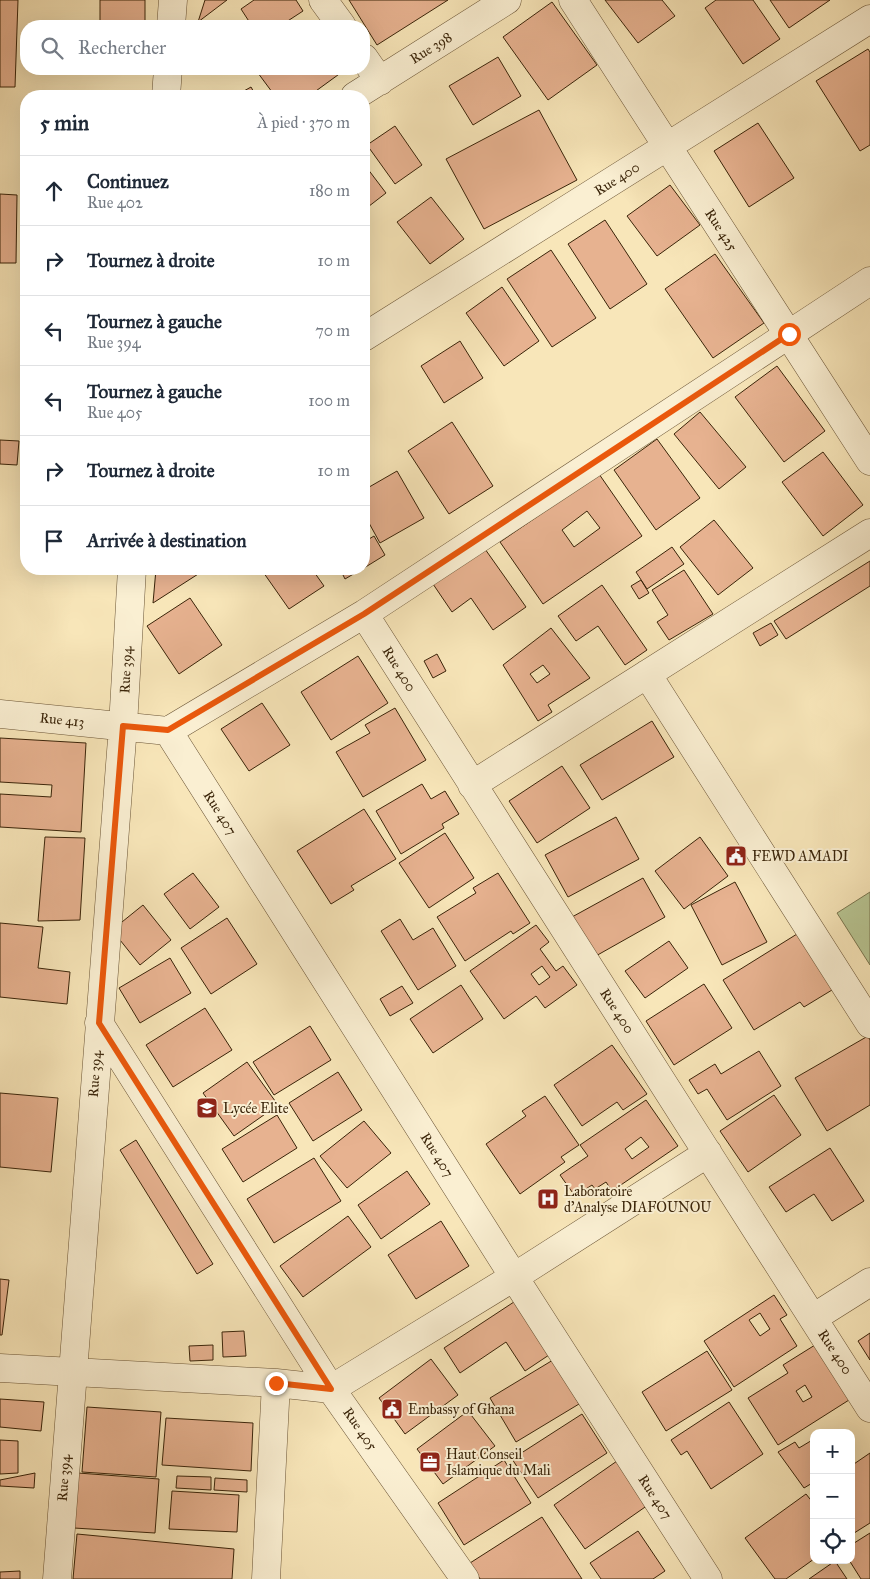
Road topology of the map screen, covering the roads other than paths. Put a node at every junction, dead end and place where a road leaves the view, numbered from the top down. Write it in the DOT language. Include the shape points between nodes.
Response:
graph roads {
  1 [pos="173,0"];
  2 [pos="323,0"];
  3 [pos="507,0"];
  4 [pos="572,0"];
  5 [pos="870,19"];
  6 [pos="171,20"];
  7 [pos="338,20"];
  8 [pos="370,67"];
  9 [pos="168,75"];
  10 [pos="380,81"];
  11 [pos="166,90"];
  12 [pos="365,90"];
  13 [pos="668,147"];
  14 [pos="870,281"];
  15 [pos="370,333"];
  16 [pos="789,334"];
  17 [pos="870,461"];
  18 [pos="870,533"];
  19 [pos="132,575"];
  20 [pos="364,614"];
  21 [pos="648,674"];
  22 [pos="0,714"];
  23 [pos="123,726"];
  24 [pos="168,730"];
  25 [pos="472,785"];
  26 [pos="99,1023"];
  27 [pos="870,1024"];
  28 [pos="708,1153"];
  29 [pos="514,1276"];
  30 [pos="870,1282"];
  31 [pos="813,1318"];
  32 [pos="0,1368"];
  33 [pos="72,1372"];
  34 [pos="276,1383"];
  35 [pos="331,1389"];
  36 [pos="870,1408"];
  37 [pos="57,1579"];
  38 [pos="266,1579"];
  39 [pos="465,1579"];
  40 [pos="708,1579"];
  1 -- 6 [label="street"];
  2 -- 7 [label="street"];
  3 -- 10 [label="street, Rue 398"];
  4 -- 13 [label="street, Rue 425"];
  5 -- 13 [label="street, Rue 400"];
  8 -- 10 [label="street"];
  9 -- 11 [label="street"];
  10 -- 12 [label="street, Rue 398"];
  13 -- 15 [label="street, Rue 400"];
  13 -- 16 [label="street, Rue 425"];
  14 -- 16 [label="street"];
  16 -- 17 [label="street, Rue 425"];
  16 -- 20 [label="street"];
  18 -- 21 [label="street"];
  19 -- 23 [label="street, Rue 394"];
  20 -- 24 [label="street"];
  20 -- 25 [label="street, Rue 400"];
  21 -- 25 [label="street"];
  21 -- 27 [label="street"];
  22 -- 23 [label="street, Rue 413"];
  23 -- 24 [label="street, Rue 413"];
  23 -- 26 [label="street, Rue 394"];
  24 -- 29 [label="street, Rue 407"];
  25 -- 28 [label="street, Rue 400"];
  26 -- 33 [label="street, Rue 394"];
  26 -- 35 [label="street, Rue 405"];
  28 -- 29 [label="street"];
  28 -- 31 [label="street, Rue 400"];
  29 -- 35 [label="street"];
  29 -- 40 [label="street, Rue 407"];
  30 -- 31 [label="street"];
  31 -- 36 [label="street, Rue 400"];
  32 -- 33 [label="street"];
  33 -- 34 [label="street"];
  33 -- 37 [label="street, Rue 394"];
  34 -- 35 [label="street"];
  34 -- 38 [label="street"];
  35 -- 39 [label="street, Rue 405"];
}
